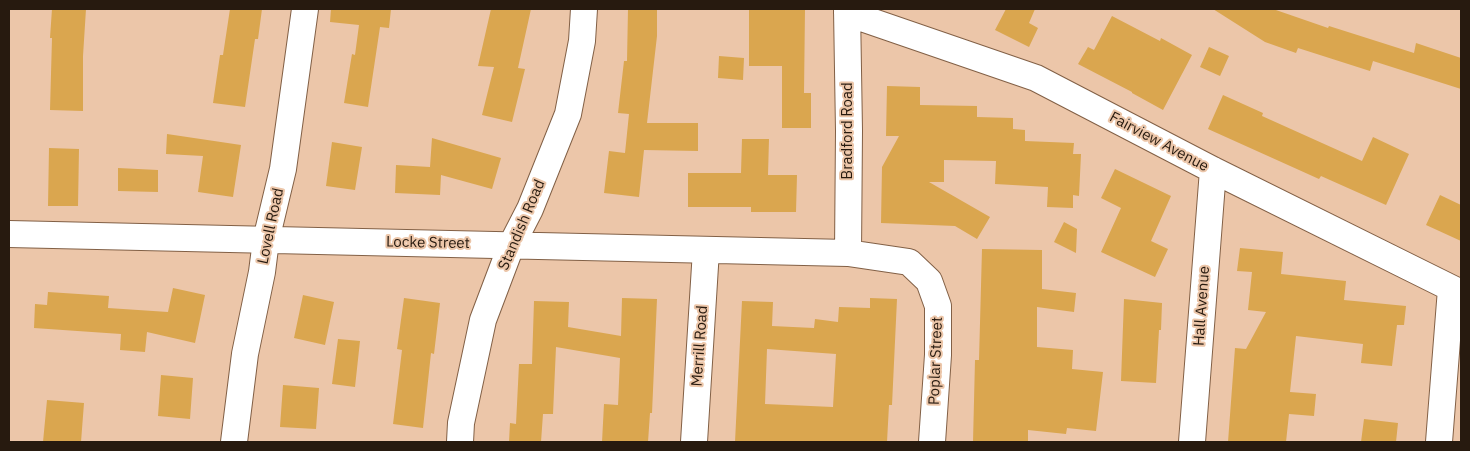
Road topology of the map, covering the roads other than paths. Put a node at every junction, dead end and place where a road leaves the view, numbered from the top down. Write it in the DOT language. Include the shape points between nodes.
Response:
graph roads {
  1 [pos="305,9"];
  2 [pos="584,9"];
  3 [pos="847,11"];
  4 [pos="1213,170"];
  5 [pos="9,234"];
  6 [pos="266,240"];
  7 [pos="511,246"];
  8 [pos="706,250"];
  9 [pos="848,253"];
  10 [pos="1456,291"];
  11 [pos="234,442"];
  12 [pos="460,442"];
  13 [pos="694,442"];
  14 [pos="932,442"];
  15 [pos="1192,442"];
  16 [pos="1439,442"];
  1 -- 6 [label="street, Lovell Road" via="283,169"];
  2 -- 7 [label="street, Standish Road" via="582,41 568,114 530,209"];
  3 -- 4 [label="street, Fairview Avenue" via="1036,78"];
  3 -- 9 [label="street, Bradford Road"];
  4 -- 10 [label="street, Fairview Avenue"];
  4 -- 15 [label="street, Hall Avenue"];
  5 -- 6 [label="street, Locke Street"];
  6 -- 7 [label="street, Locke Street"];
  6 -- 11 [label="street, Lovell Road" via="245,354"];
  7 -- 8 [label="street, Locke Street"];
  7 -- 12 [label="street, Standish Road" via="483,320 461,422"];
  8 -- 9 [label="street, Locke Street"];
  8 -- 13 [label="street, Merrill Road"];
  9 -- 14 [label="street, Poplar Street" via="908,262 929,281 938,306"];
  10 -- 16 [label="street"];
}
